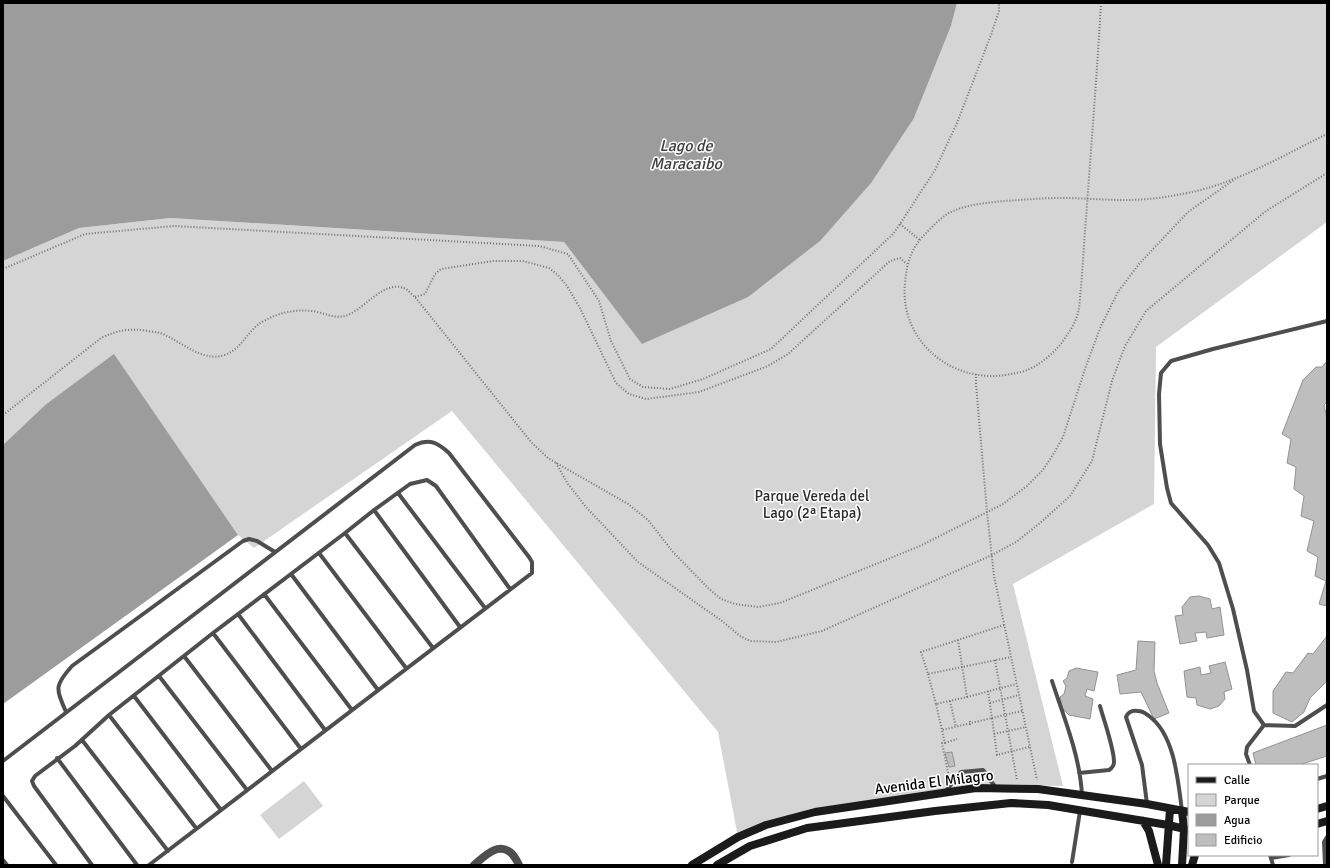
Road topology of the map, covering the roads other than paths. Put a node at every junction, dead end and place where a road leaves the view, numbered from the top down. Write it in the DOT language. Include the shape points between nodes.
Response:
graph roads {
  1 [pos="1327,321"];
  2 [pos="398,493"];
  3 [pos="374,510"];
  4 [pos="345,533"];
  5 [pos="275,552"];
  6 [pos="319,553"];
  7 [pos="291,574"];
  8 [pos="510,589"];
  9 [pos="264,594"];
  10 [pos="485,608"];
  11 [pos="238,614"];
  12 [pos="460,627"];
  13 [pos="213,633"];
  14 [pos="433,648"];
  15 [pos="184,656"];
  16 [pos="406,668"];
  17 [pos="159,676"];
  18 [pos="1052,681"];
  19 [pos="378,690"];
  20 [pos="134,696"];
  21 [pos="1327,705"];
  22 [pos="1100,706"];
  23 [pos="352,710"];
  24 [pos="66,712"];
  25 [pos="109,715"];
  26 [pos="1264,725"];
  27 [pos="326,730"];
  28 [pos="82,740"];
  29 [pos="301,749"];
  30 [pos="57,758"];
  31 [pos="3,761"];
  32 [pos="1250,764"];
  33 [pos="272,771"];
  34 [pos="1080,773"];
  35 [pos="996,788"];
  36 [pos="247,790"];
  37 [pos="945,793"];
  38 [pos="1082,795"];
  39 [pos="3,796"];
  40 [pos="1148,804"];
  41 [pos="1170,809"];
  42 [pos="222,810"];
  43 [pos="1080,811"];
  44 [pos="1185,812"];
  45 [pos="1143,821"];
  46 [pos="1168,825"];
  47 [pos="196,828"];
  48 [pos="1186,830"];
  49 [pos="1327,837"];
  50 [pos="168,851"];
  51 [pos="1271,856"];
  52 [pos="3,860"];
  53 [pos="1072,862"];
  54 [pos="7,865"];
  55 [pos="56,865"];
  56 [pos="92,865"];
  57 [pos="137,865"];
  58 [pos="149,865"];
  59 [pos="474,865"];
  60 [pos="520,865"];
  61 [pos="692,865"];
  62 [pos="718,865"];
  63 [pos="1158,865"];
  64 [pos="1166,865"];
  65 [pos="1182,865"];
  66 [pos="1273,865"];
  67 [pos="1325,865"];
  1 -- 26 [label="lane" via="1171,361 1161,373 1160,444 1166,488 1171,503 1208,545 1219,563 1233,609 1254,711"];
  2 -- 3 [label="lane"];
  2 -- 8 [label="lane" via="410,484 427,480 436,486"];
  2 -- 10 [label="lane"];
  3 -- 4 [label="lane"];
  3 -- 12 [label="lane"];
  4 -- 6 [label="lane"];
  4 -- 14 [label="lane"];
  5 -- 8 [label="lane" via="415,445 423,441 432,442 449,453 532,562 532,573"];
  5 -- 24 [label="lane"];
  5 -- 24 [label="lane" via="257,541 249,539 243,542 72,666 60,679 57,692"];
  6 -- 7 [label="lane"];
  6 -- 16 [label="lane"];
  7 -- 9 [label="lane"];
  7 -- 19 [label="lane"];
  8 -- 10 [label="lane"];
  9 -- 11 [label="lane"];
  9 -- 23 [label="lane"];
  10 -- 12 [label="lane"];
  11 -- 13 [label="lane"];
  11 -- 27 [label="lane"];
  12 -- 14 [label="lane"];
  13 -- 15 [label="lane"];
  13 -- 29 [label="lane"];
  14 -- 16 [label="lane"];
  15 -- 17 [label="lane"];
  15 -- 33 [label="lane"];
  16 -- 19 [label="lane"];
  17 -- 20 [label="lane"];
  17 -- 36 [label="lane"];
  18 -- 34 [label="lane"];
  19 -- 23 [label="lane"];
  20 -- 25 [label="lane"];
  20 -- 42 [label="lane"];
  21 -- 26 [label="lane" via="1295,726"];
  22 -- 34 [label="lane" via="1114,764 1109,770"];
  23 -- 27 [label="lane"];
  24 -- 31 [label="lane"];
  25 -- 28 [label="lane"];
  25 -- 47 [label="lane"];
  26 -- 32 [label="lane" via="1248,747 1246,754"];
  27 -- 29 [label="lane"];
  28 -- 30 [label="lane"];
  28 -- 50 [label="lane"];
  29 -- 33 [label="lane"];
  30 -- 56 [label="lane" via="32,781"];
  30 -- 57 [label="lane"];
  33 -- 36 [label="lane"];
  34 -- 38 [label="lane"];
  35 -- 37 [label="main road, Avenida El Milagro"];
  35 -- 37 [label="lane" via="983,770 960,772"];
  35 -- 38 [label="main road, Avenida El Milagro" via="1038,789"];
  36 -- 42 [label="lane"];
  37 -- 61 [label="main road, Avenida El Milagro" via="815,812 766,825 738,837"];
  38 -- 40 [label="main road, Avenida El Milagro"];
  39 -- 55 [label="lane"];
  40 -- 41 [label="main road, Avenida El Milagro"];
  40 -- 44 [label="lane" via="1142,765 1126,717 1131,711 1143,711 1161,728 1170,747"];
  41 -- 44 [label="main road, Avenida El Milagro"];
  41 -- 46 [label="main road"];
  42 -- 47 [label="lane"];
  43 -- 45 [label="main road, Avenida El Milagro"];
  43 -- 53 [label="lane"];
  43 -- 62 [label="main road, Avenida El Milagro" via="1048,805 1012,803 935,810 807,828 750,846"];
  44 -- 48 [label="main road"];
  45 -- 46 [label="main road, Avenida El Milagro"];
  45 -- 63 [label="main road" via="1149,831"];
  46 -- 48 [label="main road, Avenida El Milagro"];
  46 -- 64 [label="main road"];
  47 -- 50 [label="lane"];
  48 -- 65 [label="main road"];
  49 -- 67 [label="lane" via="1324,842"];
  50 -- 58 [label="lane"];
  51 -- 66 [label="lane"];
  52 -- 54 [label="lane"];
  59 -- 60 [label="street" via="494,850 504,848 511,852"];
}
